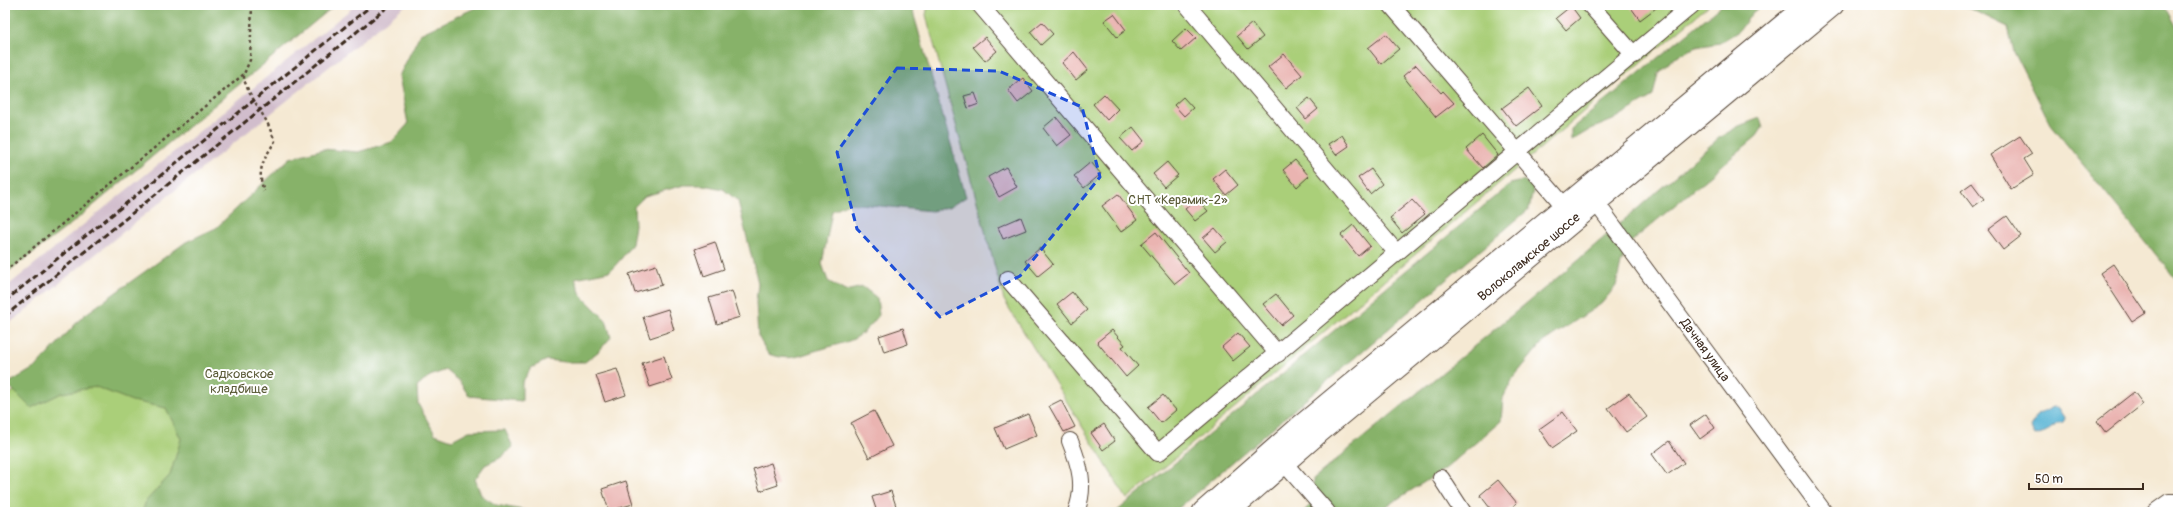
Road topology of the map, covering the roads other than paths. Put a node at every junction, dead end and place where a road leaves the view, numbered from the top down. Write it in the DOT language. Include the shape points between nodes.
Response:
graph roads {
  1 [pos="980,5"];
  2 [pos="1186,5"];
  3 [pos="1391,5"];
  4 [pos="1590,5"];
  5 [pos="1692,5"];
  6 [pos="1807,5"];
  7 [pos="1834,5"];
  8 [pos="1634,56"];
  9 [pos="1518,153"];
  10 [pos="1590,195"];
  11 [pos="1570,213"];
  12 [pos="1396,252"];
  13 [pos="1008,279"];
  14 [pos="1278,354"];
  15 [pos="1070,441"];
  16 [pos="1284,463"];
  17 [pos="1441,478"];
  18 [pos="2178,502"];
  19 [pos="1076,512"];
  20 [pos="1203,512"];
  21 [pos="1228,512"];
  22 [pos="1328,512"];
  23 [pos="1463,512"];
  24 [pos="1824,512"];
  25 [pos="2155,512"];
  1 -- 14 [label="street"];
  2 -- 12 [label="street"];
  3 -- 9 [label="street"];
  4 -- 8 [label="street"];
  5 -- 8 [label="street"];
  6 -- 10 [label="main road, Волоколамское шоссе"];
  7 -- 10 [label="main road, Волоколамское шоссе"];
  8 -- 9 [label="street"];
  9 -- 11 [label="street"];
  9 -- 12 [label="street"];
  10 -- 11 [label="main road, Волоколамское шоссе"];
  10 -- 24 [label="street, Дачная улица"];
  11 -- 16 [label="main road, Волоколамское шоссе"];
  11 -- 20 [label="main road, Волоколамское шоссе" via="1303,424"];
  12 -- 14 [label="street"];
  13 -- 14 [label="street" via="1158,453"];
  15 -- 19 [label="street" via="1081,470 1083,490"];
  16 -- 21 [label="main road, Волоколамское шоссе"];
  16 -- 22 [label="street"];
  17 -- 23 [label="street"];
  18 -- 25 [label="street" via="2169,502"];
}
